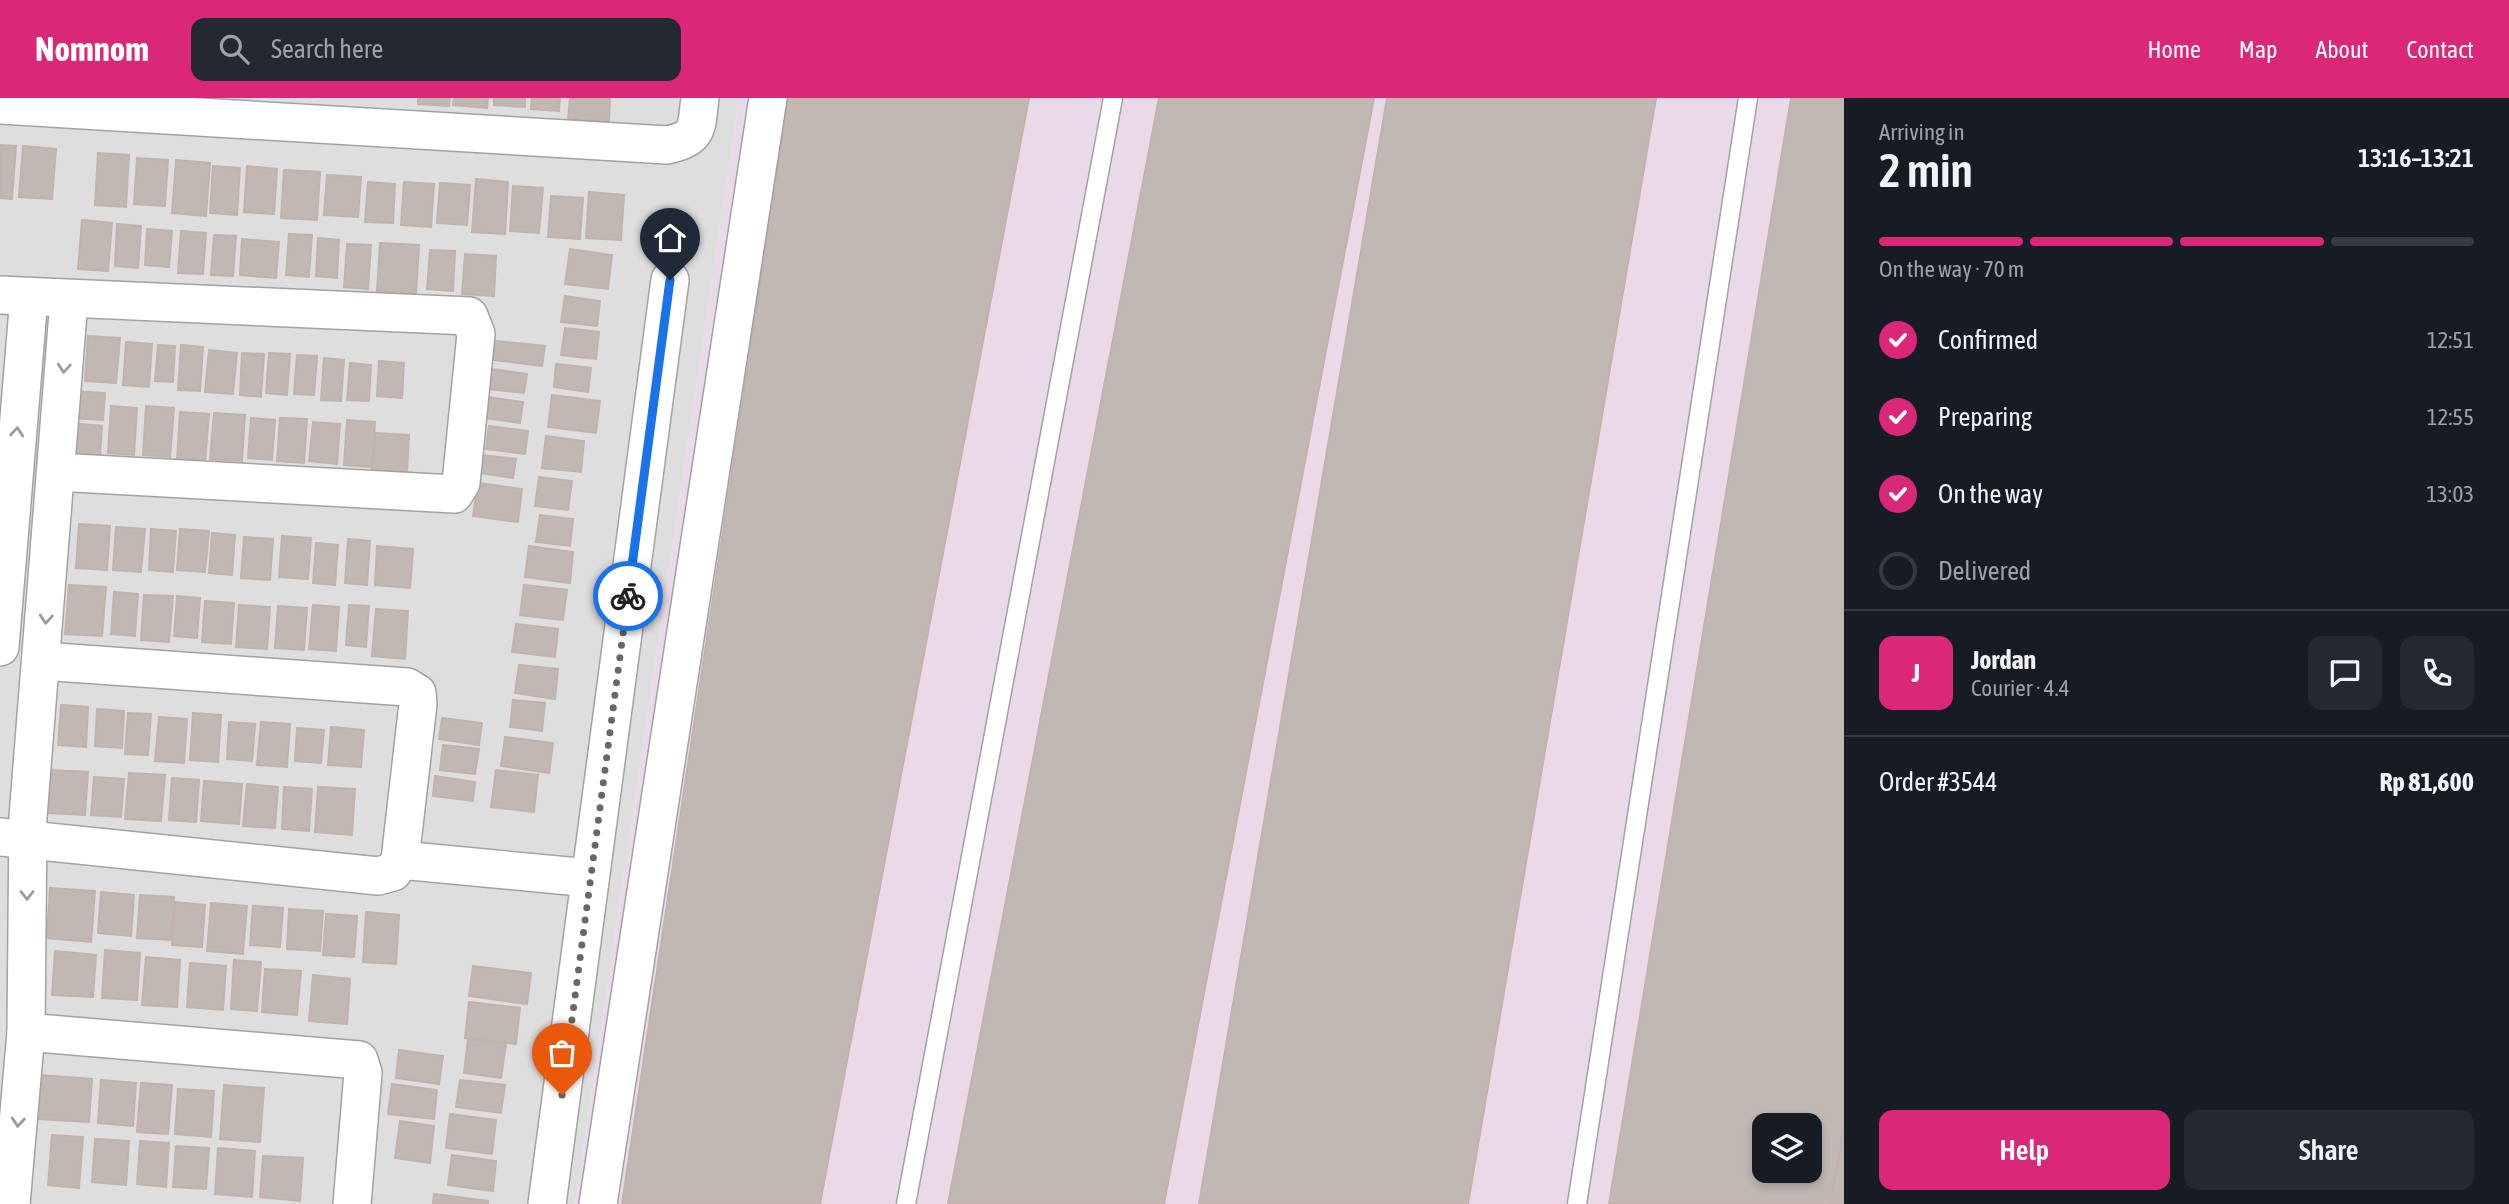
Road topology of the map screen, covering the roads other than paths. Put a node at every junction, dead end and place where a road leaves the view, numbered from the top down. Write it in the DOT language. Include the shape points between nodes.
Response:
graph roads {
  1 [pos="700,98"];
  2 [pos="768,98"];
  3 [pos="1113,98"];
  4 [pos="1748,98"];
  5 [pos="0,105"];
  6 [pos="105,105"];
  7 [pos="670,280"];
  8 [pos="15,296"];
  9 [pos="69,300"];
  10 [pos="7,467"];
  11 [pos="55,472"];
  12 [pos="5,569"];
  13 [pos="50,570"];
  14 [pos="0,646"];
  15 [pos="42,661"];
  16 [pos="14,838"];
  17 [pos="400,860"];
  18 [pos="590,878"];
  19 [pos="26,1032"];
  20 [pos="11,1204"];
  21 [pos="352,1204"];
  22 [pos="547,1204"];
  23 [pos="598,1204"];
  24 [pos="906,1204"];
  25 [pos="1577,1204"];
  1 -- 6 [label="street" via="696,131 687,140 667,145"];
  2 -- 23 [label="street"];
  3 -- 24 [label="lane"];
  4 -- 25 [label="lane"];
  5 -- 6 [label="street"];
  7 -- 18 [label="street"];
  8 -- 9 [label="street"];
  10 -- 8 [label="street, one-way"];
  9 -- 11 [label="street, one-way"];
  9 -- 11 [label="street" via="469,316 477,334 461,483 454,494"];
  10 -- 12 [label="street"];
  11 -- 13 [label="street"];
  12 -- 13 [label="street"];
  12 -- 14 [label="street"];
  13 -- 15 [label="street, one-way"];
  15 -- 16 [label="street"];
  15 -- 17 [label="street" via="407,687 417,693 418,704"];
  16 -- 17 [label="street" via="378,876 393,872"];
  16 -- 19 [label="street, one-way"];
  17 -- 18 [label="street"];
  18 -- 22 [label="street"];
  19 -- 20 [label="street, one-way"];
  19 -- 21 [label="street" via="359,1060 363,1073"];
}
